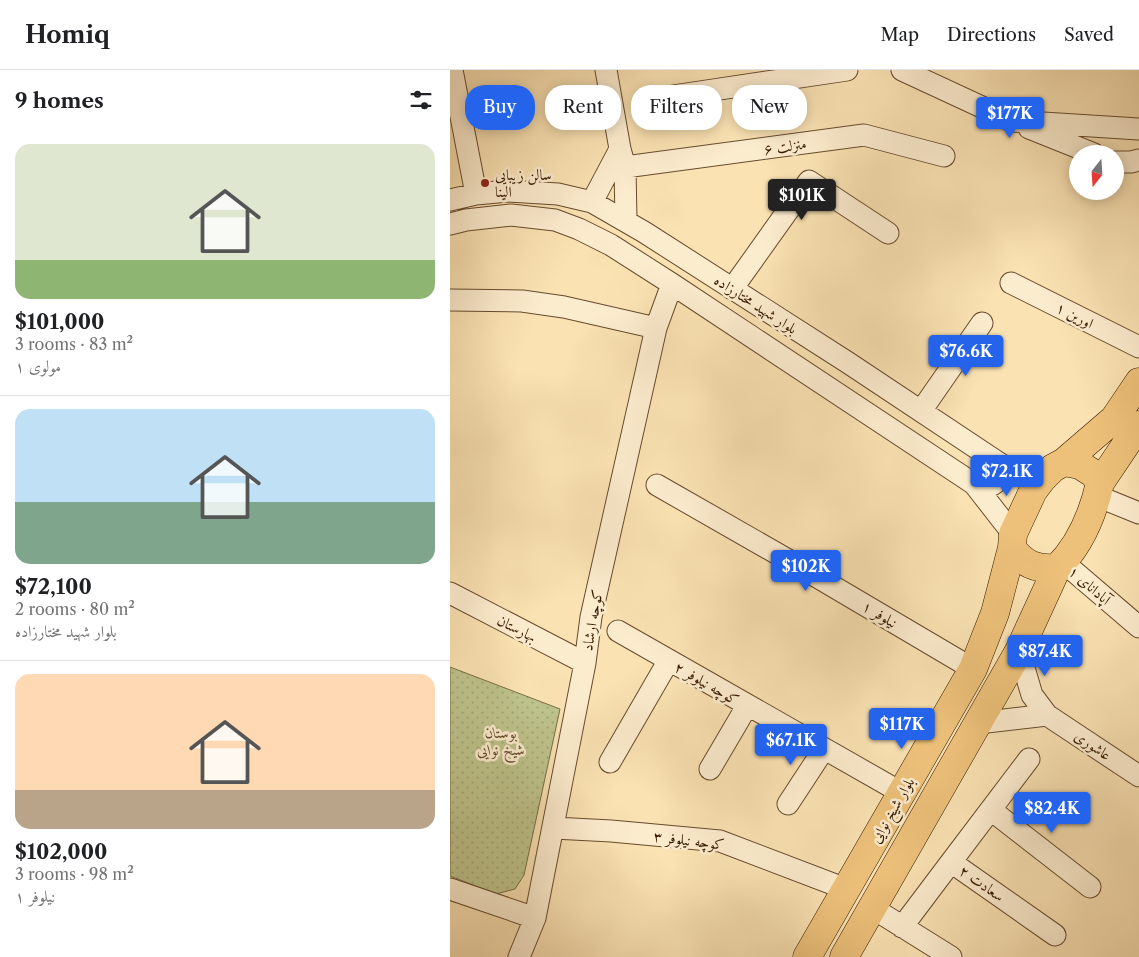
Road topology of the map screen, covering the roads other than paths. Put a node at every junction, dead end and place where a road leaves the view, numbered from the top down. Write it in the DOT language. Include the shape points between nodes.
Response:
graph roads {
  1 [pos="452,70"];
  2 [pos="606,70"];
  3 [pos="847,70"];
  4 [pos="902,70"];
  5 [pos="722,89"];
  6 [pos="1012,121"];
  7 [pos="1139,129"];
  8 [pos="1072,145"];
  9 [pos="944,156"];
  10 [pos="622,158"];
  11 [pos="1139,160"];
  12 [pos="1124,162"];
  13 [pos="476,194"];
  14 [pos="450,200"];
  15 [pos="592,202"];
  16 [pos="626,221"];
  17 [pos="450,224"];
  18 [pos="888,233"];
  19 [pos="1011,283"];
  20 [pos="672,284"];
  21 [pos="732,289"];
  22 [pos="450,300"];
  23 [pos="982,322"];
  24 [pos="656,328"];
  25 [pos="1139,347"];
  26 [pos="1139,382"];
  27 [pos="921,411"];
  28 [pos="1139,425"];
  29 [pos="1064,462"];
  30 [pos="999,463"];
  31 [pos="1042,479"];
  32 [pos="974,484"];
  33 [pos="657,486"];
  34 [pos="1099,490"];
  35 [pos="1139,513"];
  36 [pos="1012,541"];
  37 [pos="1060,565"];
  38 [pos="450,593"];
  39 [pos="1139,627"];
  40 [pos="618,631"];
  41 [pos="1019,651"];
  42 [pos="669,660"];
  43 [pos="585,663"];
  44 [pos="973,669"];
  45 [pos="747,706"];
  46 [pos="1047,715"];
  47 [pos="978,723"];
  48 [pos="824,749"];
  49 [pos="1029,759"];
  50 [pos="610,762"];
  51 [pos="710,769"];
  52 [pos="1139,776"];
  53 [pos="902,793"];
  54 [pos="788,804"];
  55 [pos="991,810"];
  56 [pos="554,828"];
  57 [pos="951,862"];
  58 [pos="1090,887"];
  59 [pos="450,889"];
  60 [pos="846,889"];
  61 [pos="871,907"];
  62 [pos="535,918"];
  63 [pos="902,927"];
  64 [pos="1055,934"];
  65 [pos="519,957"];
  66 [pos="807,957"];
  67 [pos="844,957"];
  68 [pos="951,957"];
  1 -- 13 [label="street"];
  2 -- 10 [label="street"];
  3 -- 5 [label="street"];
  4 -- 6 [label="street"];
  6 -- 7 [label="street"];
  6 -- 8 [label="street"];
  9 -- 10 [label="street, منزلت ۶" via="864,135"];
  10 -- 15 [label="street"];
  10 -- 16 [label="street"];
  11 -- 12 [label="street"];
  13 -- 14 [label="street, بلوار شهید مختارزاده"];
  13 -- 15 [label="street, بلوار شهید مختارزاده" via="508,191 558,194"];
  15 -- 16 [label="street, بلوار شهید مختارزاده"];
  16 -- 21 [label="street, بلوار شهید مختارزاده"];
  17 -- 20 [label="street, بلوار شهید مختارزاده" via="511,215 555,220 611,245"];
  18 -- 21 [label="street" via="809,181"];
  19 -- 25 [label="street, اورین ۱"];
  20 -- 24 [label="street, کوچه ارشاد"];
  20 -- 32 [label="street, بلوار شهید مختارزاده"];
  21 -- 27 [label="street, بلوار شهید مختارزاده"];
  22 -- 24 [label="street" via="522,301"];
  23 -- 27 [label="street"];
  24 -- 43 [label="street, کوچه ارشاد" via="591,617"];
  26 -- 29 [label="main road" via="1114,418"];
  27 -- 30 [label="street, بلوار شهید مختارزاده"];
  28 -- 34 [label="main road"];
  29 -- 31 [label="main road, بلوار شیخ نوایی"];
  29 -- 34 [label="main road" via="1080,465 1094,474"];
  30 -- 31 [label="street, بلوار شهید مختارزاده"];
  30 -- 32 [label="street" via="1001,472 992,486"];
  31 -- 36 [label="main road, بلوار شیخ نوایی"];
  32 -- 36 [label="street, بلوار شهید مختارزاده"];
  33 -- 44 [label="street, ۱ نیلوفر"];
  34 -- 35 [label="street"];
  34 -- 37 [label="main road, بلوار شیخ نوایی" via="1082,534"];
  36 -- 37 [label="main road" via="1018,557 1030,566 1043,570"];
  36 -- 44 [label="main road, بلوار شیخ نوایی" via="995,613"];
  37 -- 39 [label="street, آپادانای ۱"];
  37 -- 41 [label="main road, بلوار شیخ نوایی"];
  38 -- 43 [label="street, بهارستان"];
  40 -- 42 [label="street, کوچه نیلوفر ۲"];
  41 -- 46 [label="street, عاشوری" via="1032,696"];
  41 -- 47 [label="main road, بلوار شیخ نوایی"];
  42 -- 45 [label="street, کوچه نیلوفر ۲"];
  42 -- 50 [label="street"];
  43 -- 56 [label="street, کوچه ارشاد"];
  44 -- 53 [label="main road, بلوار شیخ نوایی"];
  45 -- 48 [label="street, کوچه نیلوفر ۲"];
  45 -- 51 [label="street"];
  46 -- 47 [label="street"];
  46 -- 52 [label="street, عاشوری"];
  47 -- 61 [label="main road, بلوار شیخ نوایی"];
  48 -- 53 [label="street, کوچه نیلوفر ۲"];
  48 -- 54 [label="street"];
  49 -- 55 [label="street"];
  53 -- 60 [label="main road, بلوار شیخ نوایی"];
  55 -- 57 [label="street"];
  55 -- 58 [label="street"];
  56 -- 60 [label="street, کوچه نیلوفر ۳" via="720,841"];
  56 -- 62 [label="street, کوچه ارشاد"];
  57 -- 63 [label="street, سعادت ۲"];
  57 -- 64 [label="street, سعادت ۲"];
  59 -- 62 [label="street"];
  60 -- 66 [label="main road, بلوار شیخ نوایی"];
  61 -- 63 [label="street"];
  61 -- 67 [label="main road, بلوار شیخ نوایی"];
  62 -- 65 [label="street, کوچه ارشاد"];
  63 -- 68 [label="street"];
}
